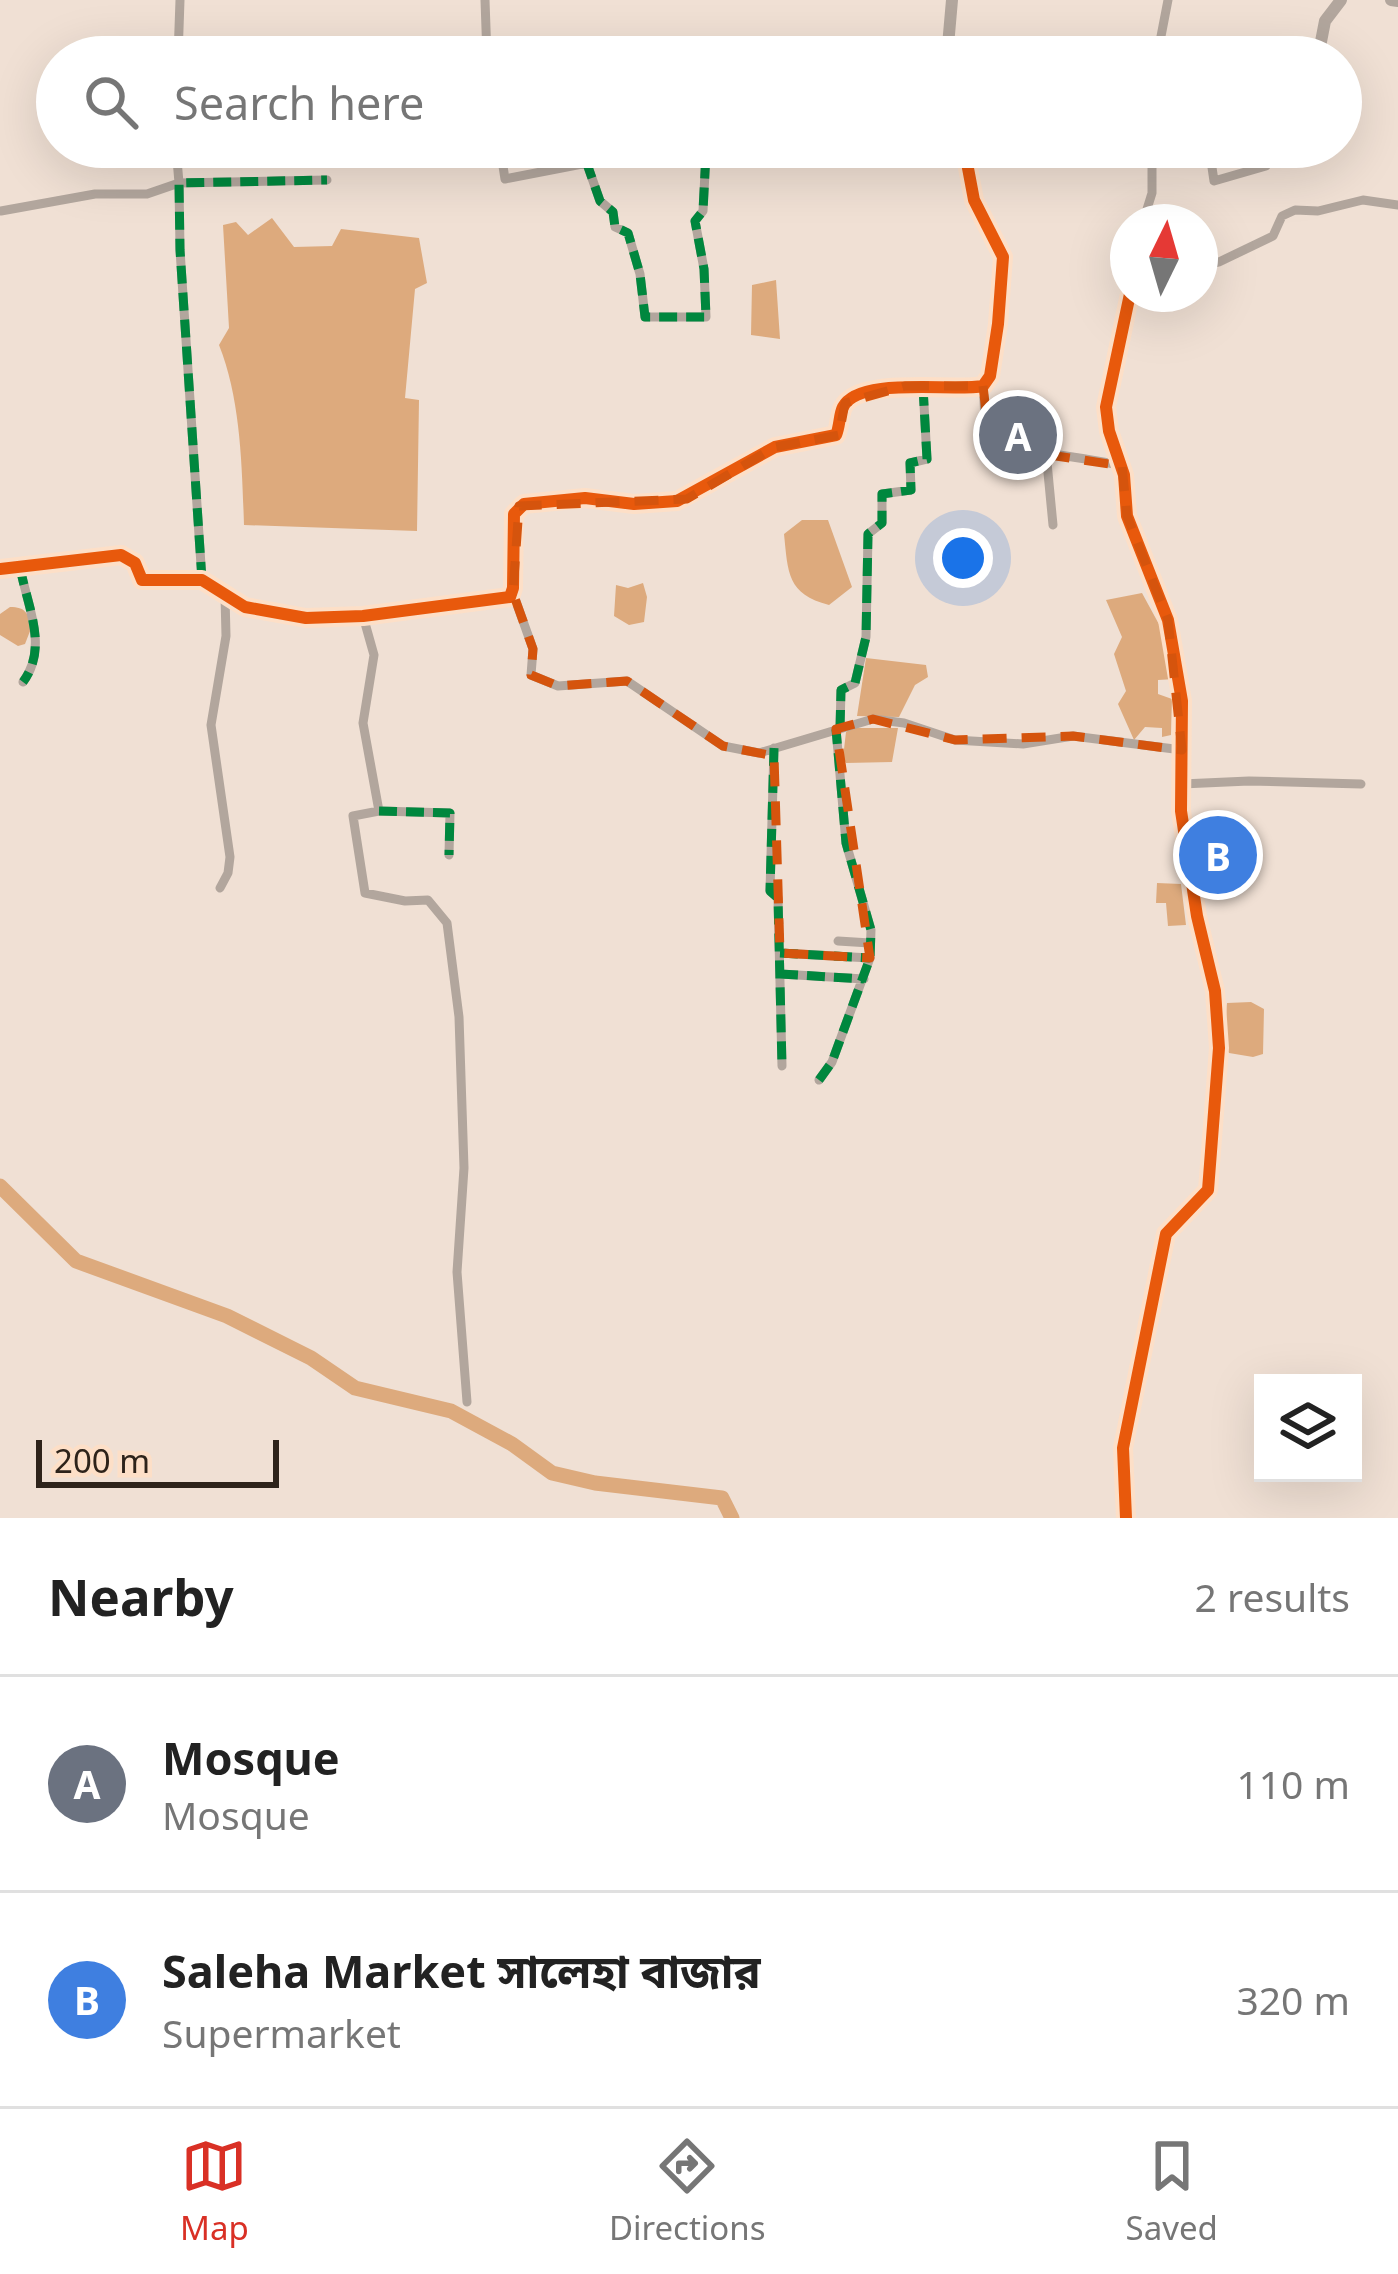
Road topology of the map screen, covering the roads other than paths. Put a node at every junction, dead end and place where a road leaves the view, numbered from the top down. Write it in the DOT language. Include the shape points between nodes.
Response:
graph roads {
  1 [pos="180,0"];
  2 [pos="485,0"];
  3 [pos="952,0"];
  4 [pos="1168,0"];
  5 [pos="1341,0"];
  6 [pos="179,36"];
  7 [pos="486,36"];
  8 [pos="949,36"];
  9 [pos="1161,36"];
  10 [pos="1322,36"];
  11 [pos="178,168"];
  12 [pos="503,168"];
  13 [pos="554,168"];
  14 [pos="588,168"];
  15 [pos="705,168"];
  16 [pos="966,168"];
  17 [pos="1152,168"];
  18 [pos="1212,168"];
  19 [pos="1259,168"];
  20 [pos="328,180"];
  21 [pos="179,183"];
  22 [pos="1149,204"];
  23 [pos="1398,206"];
  24 [pos="1,212"];
  25 [pos="1218,262"];
  26 [pos="1126,312"];
  27 [pos="983,386"];
  28 [pos="923,387"];
  29 [pos="1046,452"];
  30 [pos="1122,466"];
  31 [pos="1053,525"];
  32 [pos="20,567"];
  33 [pos="0,568"];
  34 [pos="202,580"];
  35 [pos="512,593"];
  36 [pos="225,596"];
  37 [pos="363,616"];
  38 [pos="23,682"];
  39 [pos="838,729"];
  40 [pos="774,748"];
  41 [pos="1181,750"];
  42 [pos="1182,784"];
  43 [pos="1361,784"];
  44 [pos="379,811"];
  45 [pos="448,855"];
  46 [pos="220,888"];
  47 [pos="838,941"];
  48 [pos="870,943"];
  49 [pos="780,953"];
  50 [pos="870,958"];
  51 [pos="780,974"];
  52 [pos="864,979"];
  53 [pos="782,1066"];
  54 [pos="819,1080"];
  55 [pos="466,1402"];
  56 [pos="1126,1518"];
  1 -- 6 [label="street"];
  2 -- 7 [label="street"];
  3 -- 8 [label="street"];
  4 -- 9 [label="street"];
  5 -- 10 [label="street"];
  11 -- 21 [label="street"];
  12 -- 13 [label="street" via="505,179"];
  14 -- 15 [label="street" via="615,226 628,233 645,317 706,317 695,221"];
  16 -- 27 [label="street" via="980,217 1003,257"];
  17 -- 22 [label="street"];
  18 -- 19 [label="street" via="1214,181"];
  20 -- 21 [label="street"];
  21 -- 24 [label="street"];
  21 -- 34 [label="street"];
  23 -- 25 [label="street" via="1363,200 1295,210 1273,236"];
  26 -- 30 [label="street" via="1106,407"];
  27 -- 28 [label="street"];
  27 -- 29 [label="street" via="993,443"];
  28 -- 35 [label="street" via="854,398 844,403 833,436 775,447 686,499 524,503 514,514"];
  28 -- 39 [label="street" via="927,459 910,463 911,490 882,494 882,523 868,533 866,637 855,682 841,690"];
  29 -- 30 [label="street"];
  29 -- 31 [label="street"];
  30 -- 41 [label="street" via="1127,516 1168,620"];
  32 -- 33 [label="street"];
  32 -- 34 [label="street" via="121,555 142,580"];
  32 -- 38 [label="street" via="37,656"];
  34 -- 36 [label="street"];
  35 -- 37 [label="street"];
  35 -- 40 [label="street" via="533,649 531,675 558,686 627,681 723,746"];
  36 -- 37 [label="street" via="286,615"];
  36 -- 46 [label="street" via="211,725 230,857"];
  37 -- 44 [label="street" via="374,655 363,723"];
  39 -- 40 [label="street"];
  39 -- 41 [label="street" via="872,719 955,740 1023,744 1073,736"];
  39 -- 48 [label="street" via="846,843"];
  40 -- 49 [label="street" via="770,891 778,898"];
  41 -- 42 [label="street"];
  42 -- 43 [label="street"];
  42 -- 56 [label="street" via="1219,1048 1208,1190 1166,1234 1123,1448"];
  44 -- 45 [label="street" via="450,813"];
  44 -- 55 [label="street" via="352,816 365,892 428,900 447,923 459,1017 464,1168 457,1272"];
  47 -- 48 [label="street"];
  48 -- 50 [label="street"];
  49 -- 50 [label="street"];
  49 -- 51 [label="street"];
  50 -- 52 [label="street"];
  51 -- 52 [label="street"];
  51 -- 53 [label="street"];
  52 -- 54 [label="street"];
}
